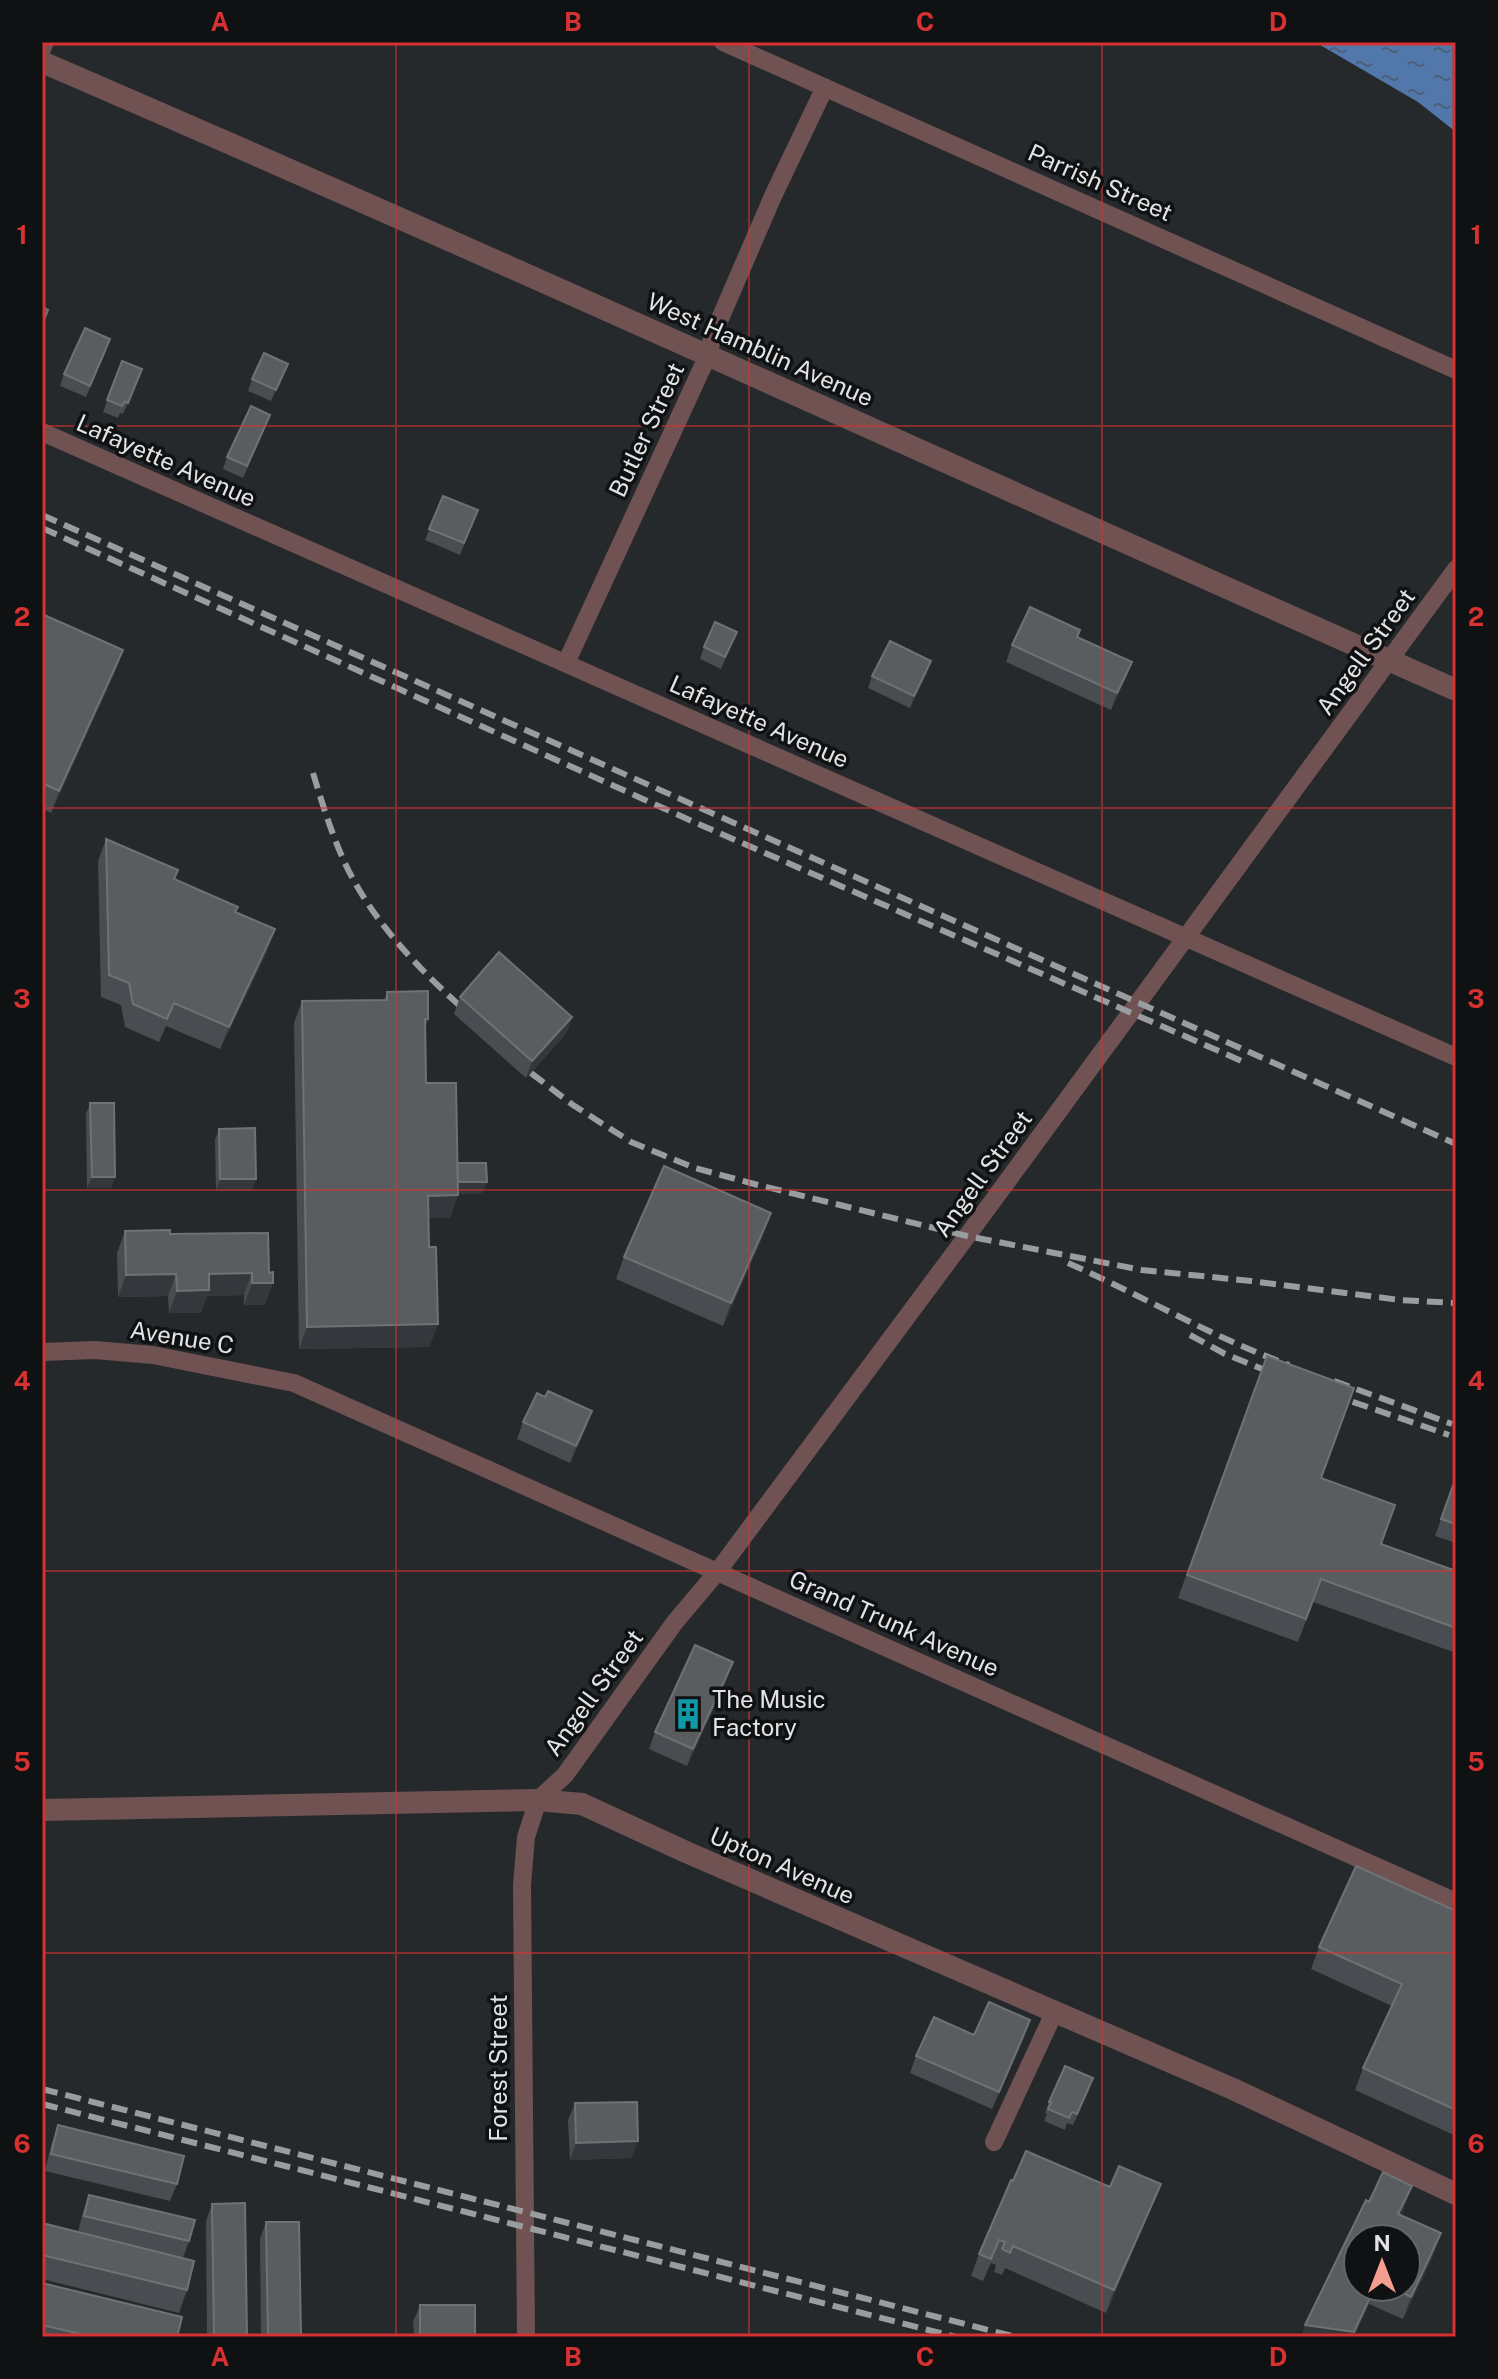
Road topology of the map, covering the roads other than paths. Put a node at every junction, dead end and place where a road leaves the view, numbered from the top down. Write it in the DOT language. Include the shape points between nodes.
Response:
graph roads {
  1 [pos="45,42"];
  2 [pos="723,42"];
  3 [pos="42,49"];
  4 [pos="42,62"];
  5 [pos="825,87"];
  6 [pos="708,355"];
  7 [pos="1456,370"];
  8 [pos="42,432"];
  9 [pos="1456,569"];
  10 [pos="1390,660"];
  11 [pos="567,661"];
  12 [pos="1456,690"];
  13 [pos="1187,937"];
  14 [pos="1456,1057"];
  15 [pos="42,1352"];
  16 [pos="312,1391"];
  17 [pos="718,1571"];
  18 [pos="538,1800"];
  19 [pos="42,1810"];
  20 [pos="1456,1902"];
  21 [pos="1054,2013"];
  22 [pos="994,2142"];
  23 [pos="1456,2194"];
  24 [pos="526,2337"];
  1 -- 3 [label="street"];
  2 -- 5 [label="street, Parrish Street"];
  4 -- 6 [label="street, West Hamblin Avenue"];
  5 -- 6 [label="street, Butler Street" via="773,196"];
  5 -- 7 [label="street, Parrish Street"];
  6 -- 10 [label="street, West Hamblin Avenue"];
  6 -- 11 [label="street, Butler Street"];
  8 -- 11 [label="street, Lafayette Avenue"];
  9 -- 10 [label="street, Angell Street"];
  10 -- 12 [label="street, West Hamblin Avenue"];
  10 -- 13 [label="street, Angell Street"];
  11 -- 13 [label="street, Lafayette Avenue"];
  13 -- 14 [label="street, Lafayette Avenue"];
  13 -- 17 [label="street, Angell Street"];
  15 -- 16 [label="street, Avenue C" via="153,1355"];
  16 -- 17 [label="street, Grand Trunk Avenue"];
  17 -- 18 [label="street, Angell Street" via="565,1775"];
  17 -- 20 [label="street, Grand Trunk Avenue"];
  18 -- 19 [label="street, Upton Avenue"];
  18 -- 21 [label="street, Upton Avenue" via="582,1804"];
  18 -- 24 [label="street, Forest Street" via="526,1837 522,1885"];
  21 -- 22 [label="street"];
  21 -- 23 [label="street, Upton Avenue" via="1233,2089"];
}
